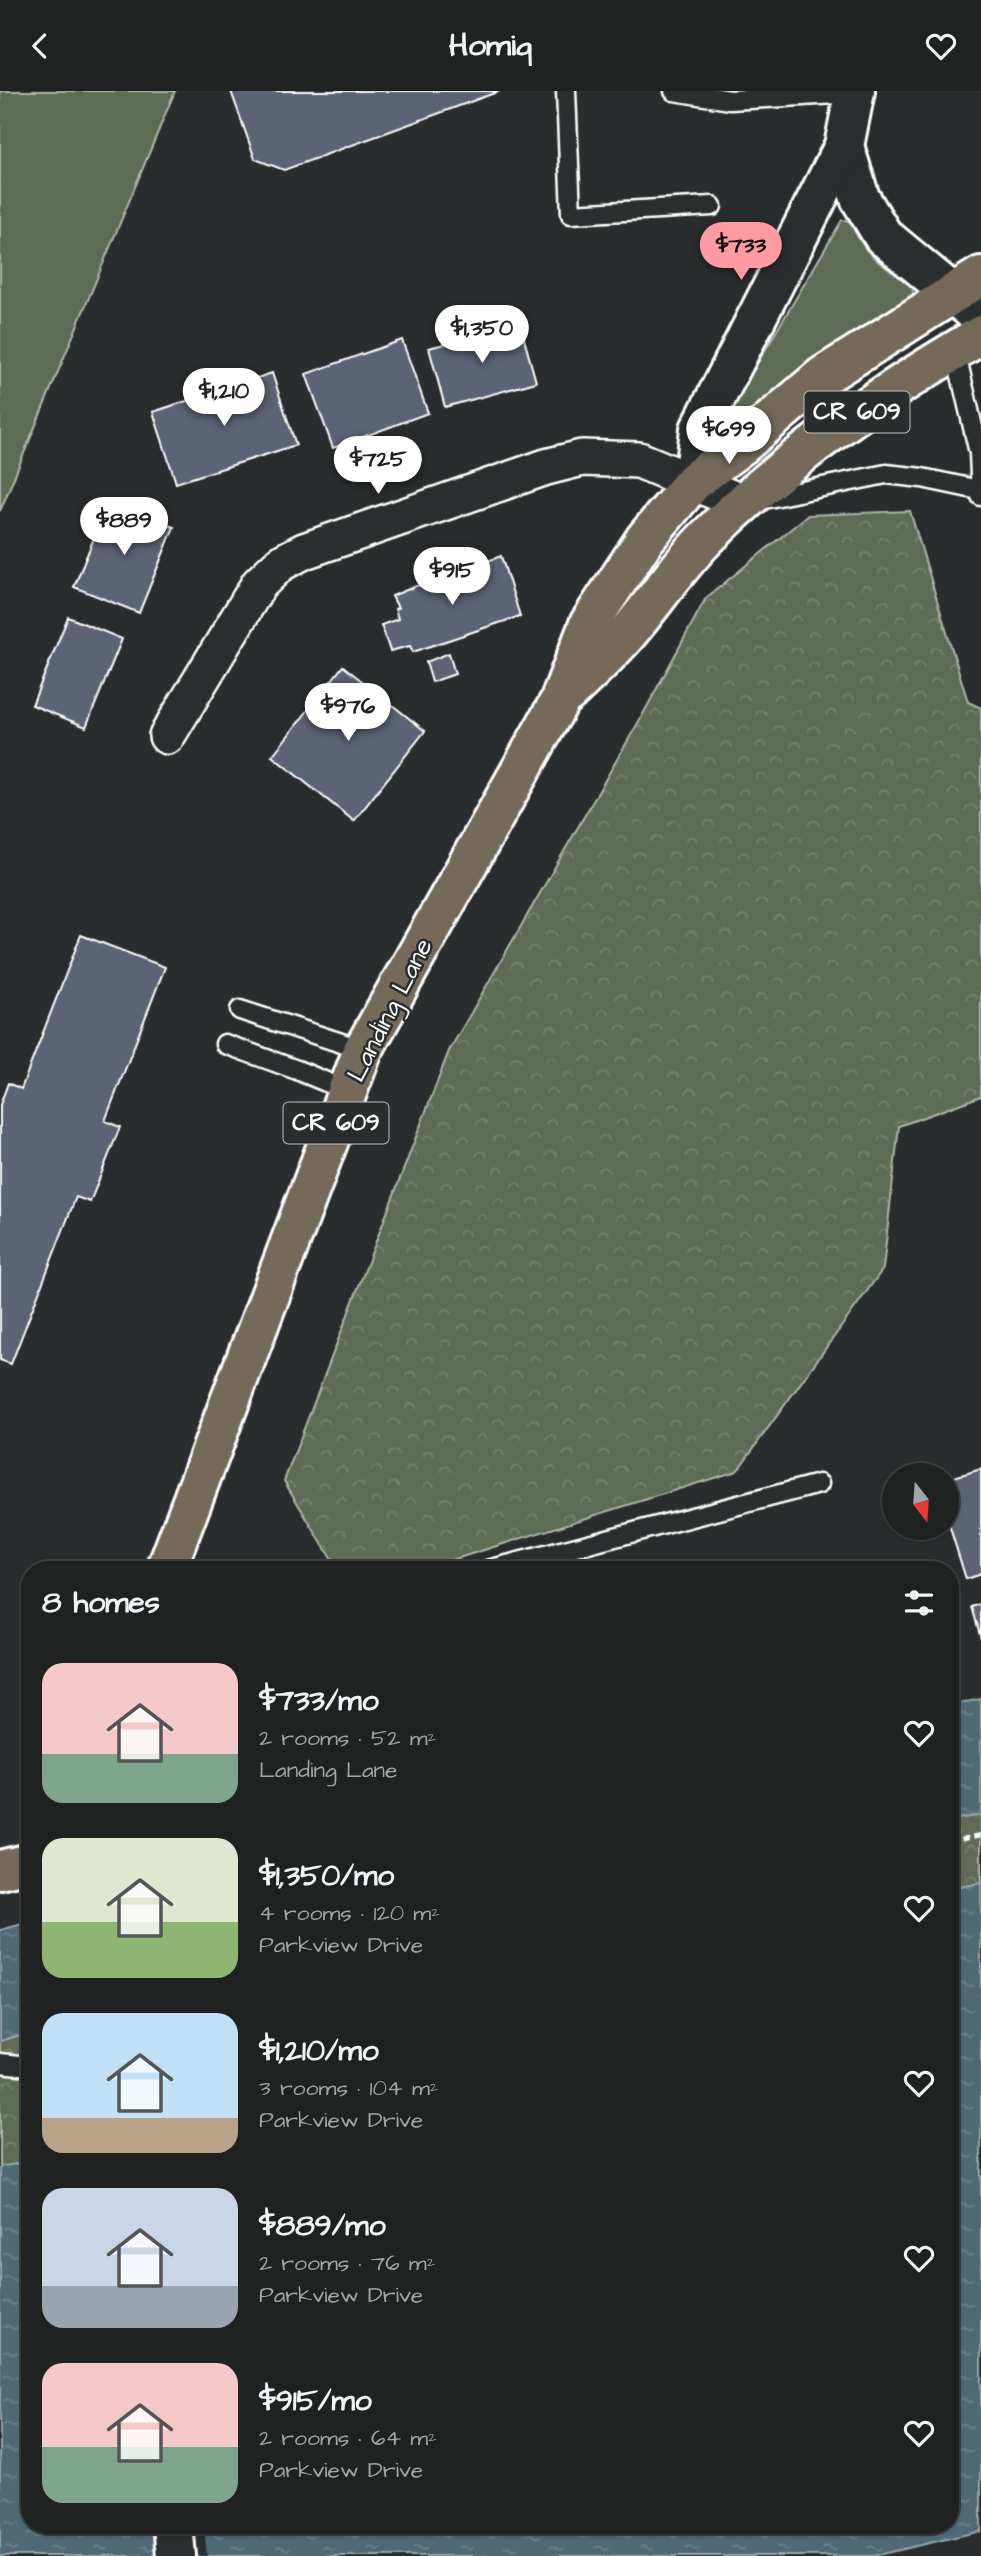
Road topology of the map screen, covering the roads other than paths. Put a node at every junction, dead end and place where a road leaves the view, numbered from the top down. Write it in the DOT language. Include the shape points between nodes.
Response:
graph roads {
  1 [pos="566,91"];
  2 [pos="674,91"];
  3 [pos="855,92"];
  4 [pos="844,146"];
  5 [pos="712,206"];
  6 [pos="967,285"];
  7 [pos="981,317"];
  8 [pos="968,342"];
  9 [pos="980,454"];
  10 [pos="694,481"];
  11 [pos="980,493"];
  12 [pos="743,503"];
  13 [pos="559,702"];
  14 [pos="167,736"];
  15 [pos="240,1010"];
  16 [pos="225,1044"];
  17 [pos="363,1050"];
  18 [pos="348,1091"];
  19 [pos="819,1484"];
  20 [pos="169,1561"];
  21 [pos="523,1561"];
  22 [pos="21,1865"];
  23 [pos="0,1870"];
  24 [pos="0,2063"];
  25 [pos="21,2065"];
  26 [pos="174,2534"];
  27 [pos="176,2556"];
  1 -- 5 [label="lane" via="571,214"];
  2 -- 3 [label="lane" via="730,100"];
  3 -- 4 [label="street"];
  4 -- 6 [label="street" via="860,198 883,236"];
  4 -- 10 [label="street" via="699,429"];
  6 -- 7 [label="street"];
  6 -- 10 [label="main road, Landing Lane" via="823,376"];
  8 -- 9 [label="lane"];
  8 -- 12 [label="main road, Landing Lane / CR 609" via="808,447"];
  9 -- 11 [label="lane"];
  10 -- 12 [label="street"];
  10 -- 13 [label="main road, Landing Lane" via="645,539 589,624"];
  10 -- 14 [label="street" via="639,460 582,459 546,467 304,551 281,563 260,584"];
  11 -- 12 [label="lane" via="886,474"];
  12 -- 13 [label="main road, Landing Lane / CR 609" via="704,540 619,644"];
  13 -- 17 [label="main road, Landing Lane / CR 609"];
  15 -- 17 [label="lane"];
  16 -- 18 [label="lane"];
  17 -- 18 [label="main road, Landing Lane / CR 609"];
  18 -- 20 [label="main road, Landing Lane / CR 609"];
  19 -- 21 [label="lane"];
  22 -- 23 [label="main road"];
  24 -- 25 [label="lane"];
  26 -- 27 [label="street"];
}
